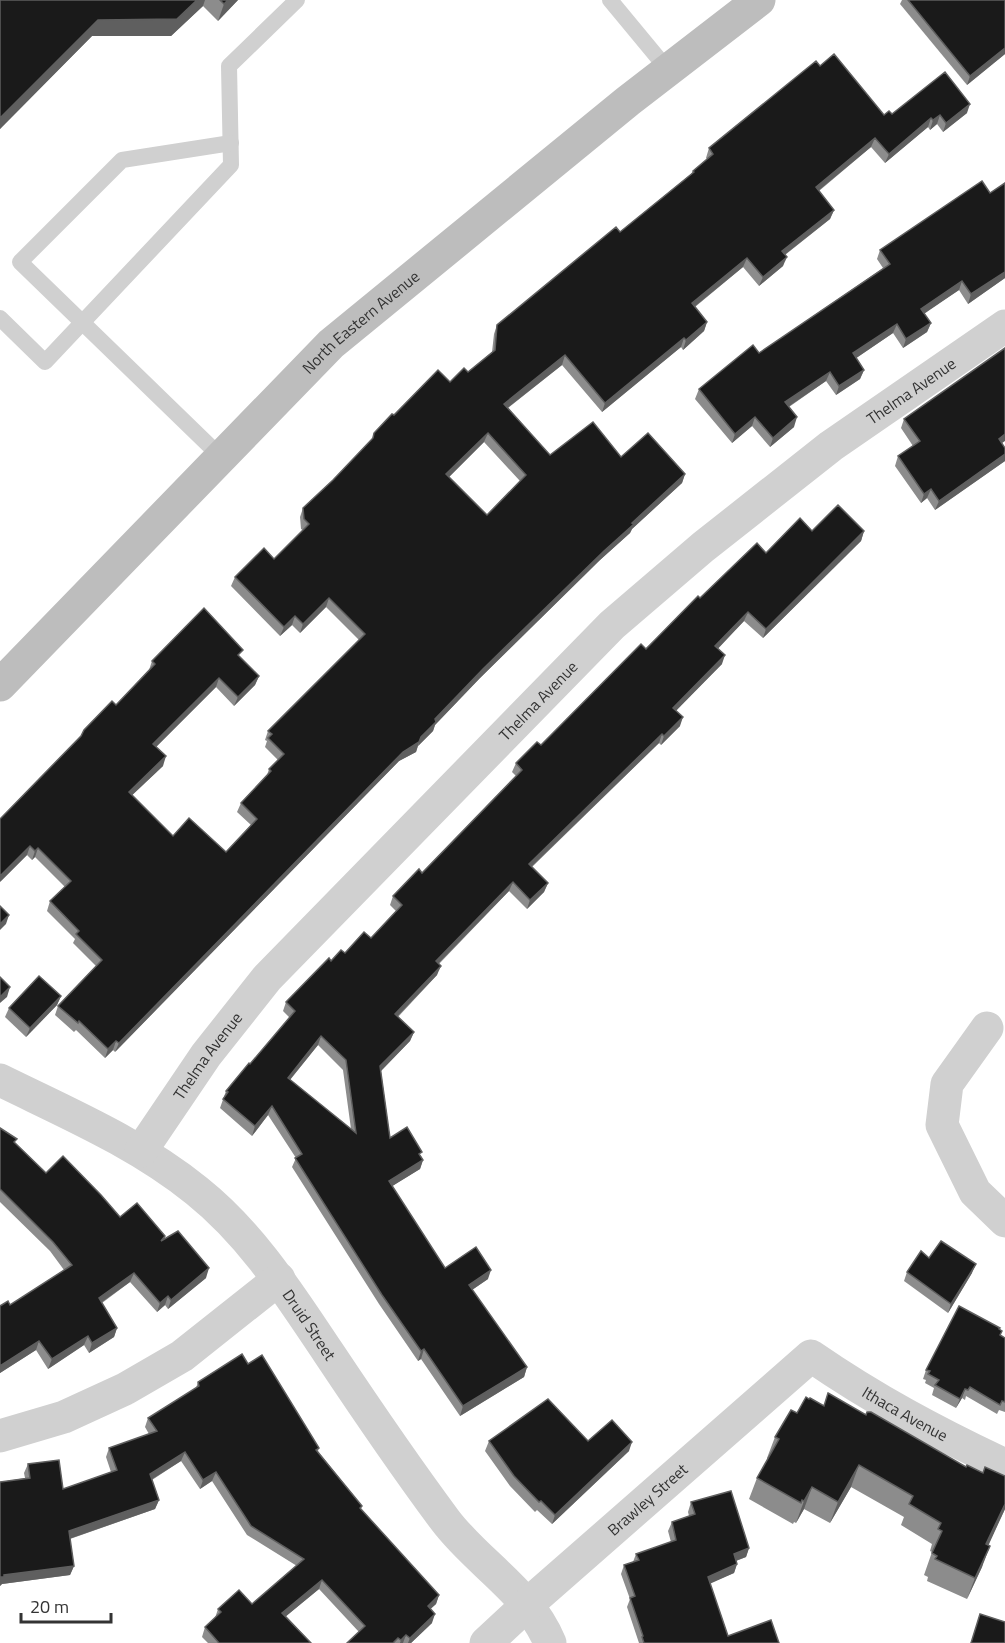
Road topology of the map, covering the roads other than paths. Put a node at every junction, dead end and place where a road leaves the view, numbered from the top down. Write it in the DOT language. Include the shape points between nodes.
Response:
graph roads {
  1 [pos="297,0"];
  2 [pos="610,0"];
  3 [pos="759,0"];
  4 [pos="668,70"];
  5 [pos="231,143"];
  6 [pos="0,318"];
  7 [pos="82,322"];
  8 [pos="1005,326"];
  9 [pos="221,457"];
  10 [pos="0,685"];
  11 [pos="987,1028"];
  12 [pos="0,1080"];
  13 [pos="141,1150"];
  14 [pos="1005,1221"];
  15 [pos="279,1279"];
  16 [pos="811,1356"];
  17 [pos="0,1436"];
  18 [pos="1005,1465"];
  19 [pos="528,1604"];
  20 [pos="486,1643"];
  21 [pos="550,1643"];
  1 -- 5 [label="lane" via="229,66"];
  2 -- 4 [label="lane"];
  3 -- 4 [label="main road, North Eastern Avenue"];
  4 -- 9 [label="main road, North Eastern Avenue" via="331,344"];
  5 -- 7 [label="lane" via="231,165"];
  5 -- 7 [label="lane" via="122,160 20,262"];
  6 -- 7 [label="lane" via="45,362"];
  7 -- 9 [label="lane"];
  8 -- 13 [label="street, Thelma Avenue" via="831,446 612,625 267,978 206,1054"];
  9 -- 10 [label="main road, North Eastern Avenue"];
  11 -- 14 [label="street" via="947,1084 942,1125 975,1192"];
  12 -- 13 [label="street, Druid Street"];
  13 -- 15 [label="street, Druid Street" via="198,1191 245,1236"];
  15 -- 17 [label="street" via="182,1356 125,1389 64,1417"];
  15 -- 19 [label="street, Druid Street" via="453,1530"];
  16 -- 18 [label="street, Ithaca Avenue" via="911,1419"];
  16 -- 19 [label="street, Brawley Street"];
  19 -- 20 [label="street, Brawley Street"];
  19 -- 21 [label="street, Druid Street"];
}
